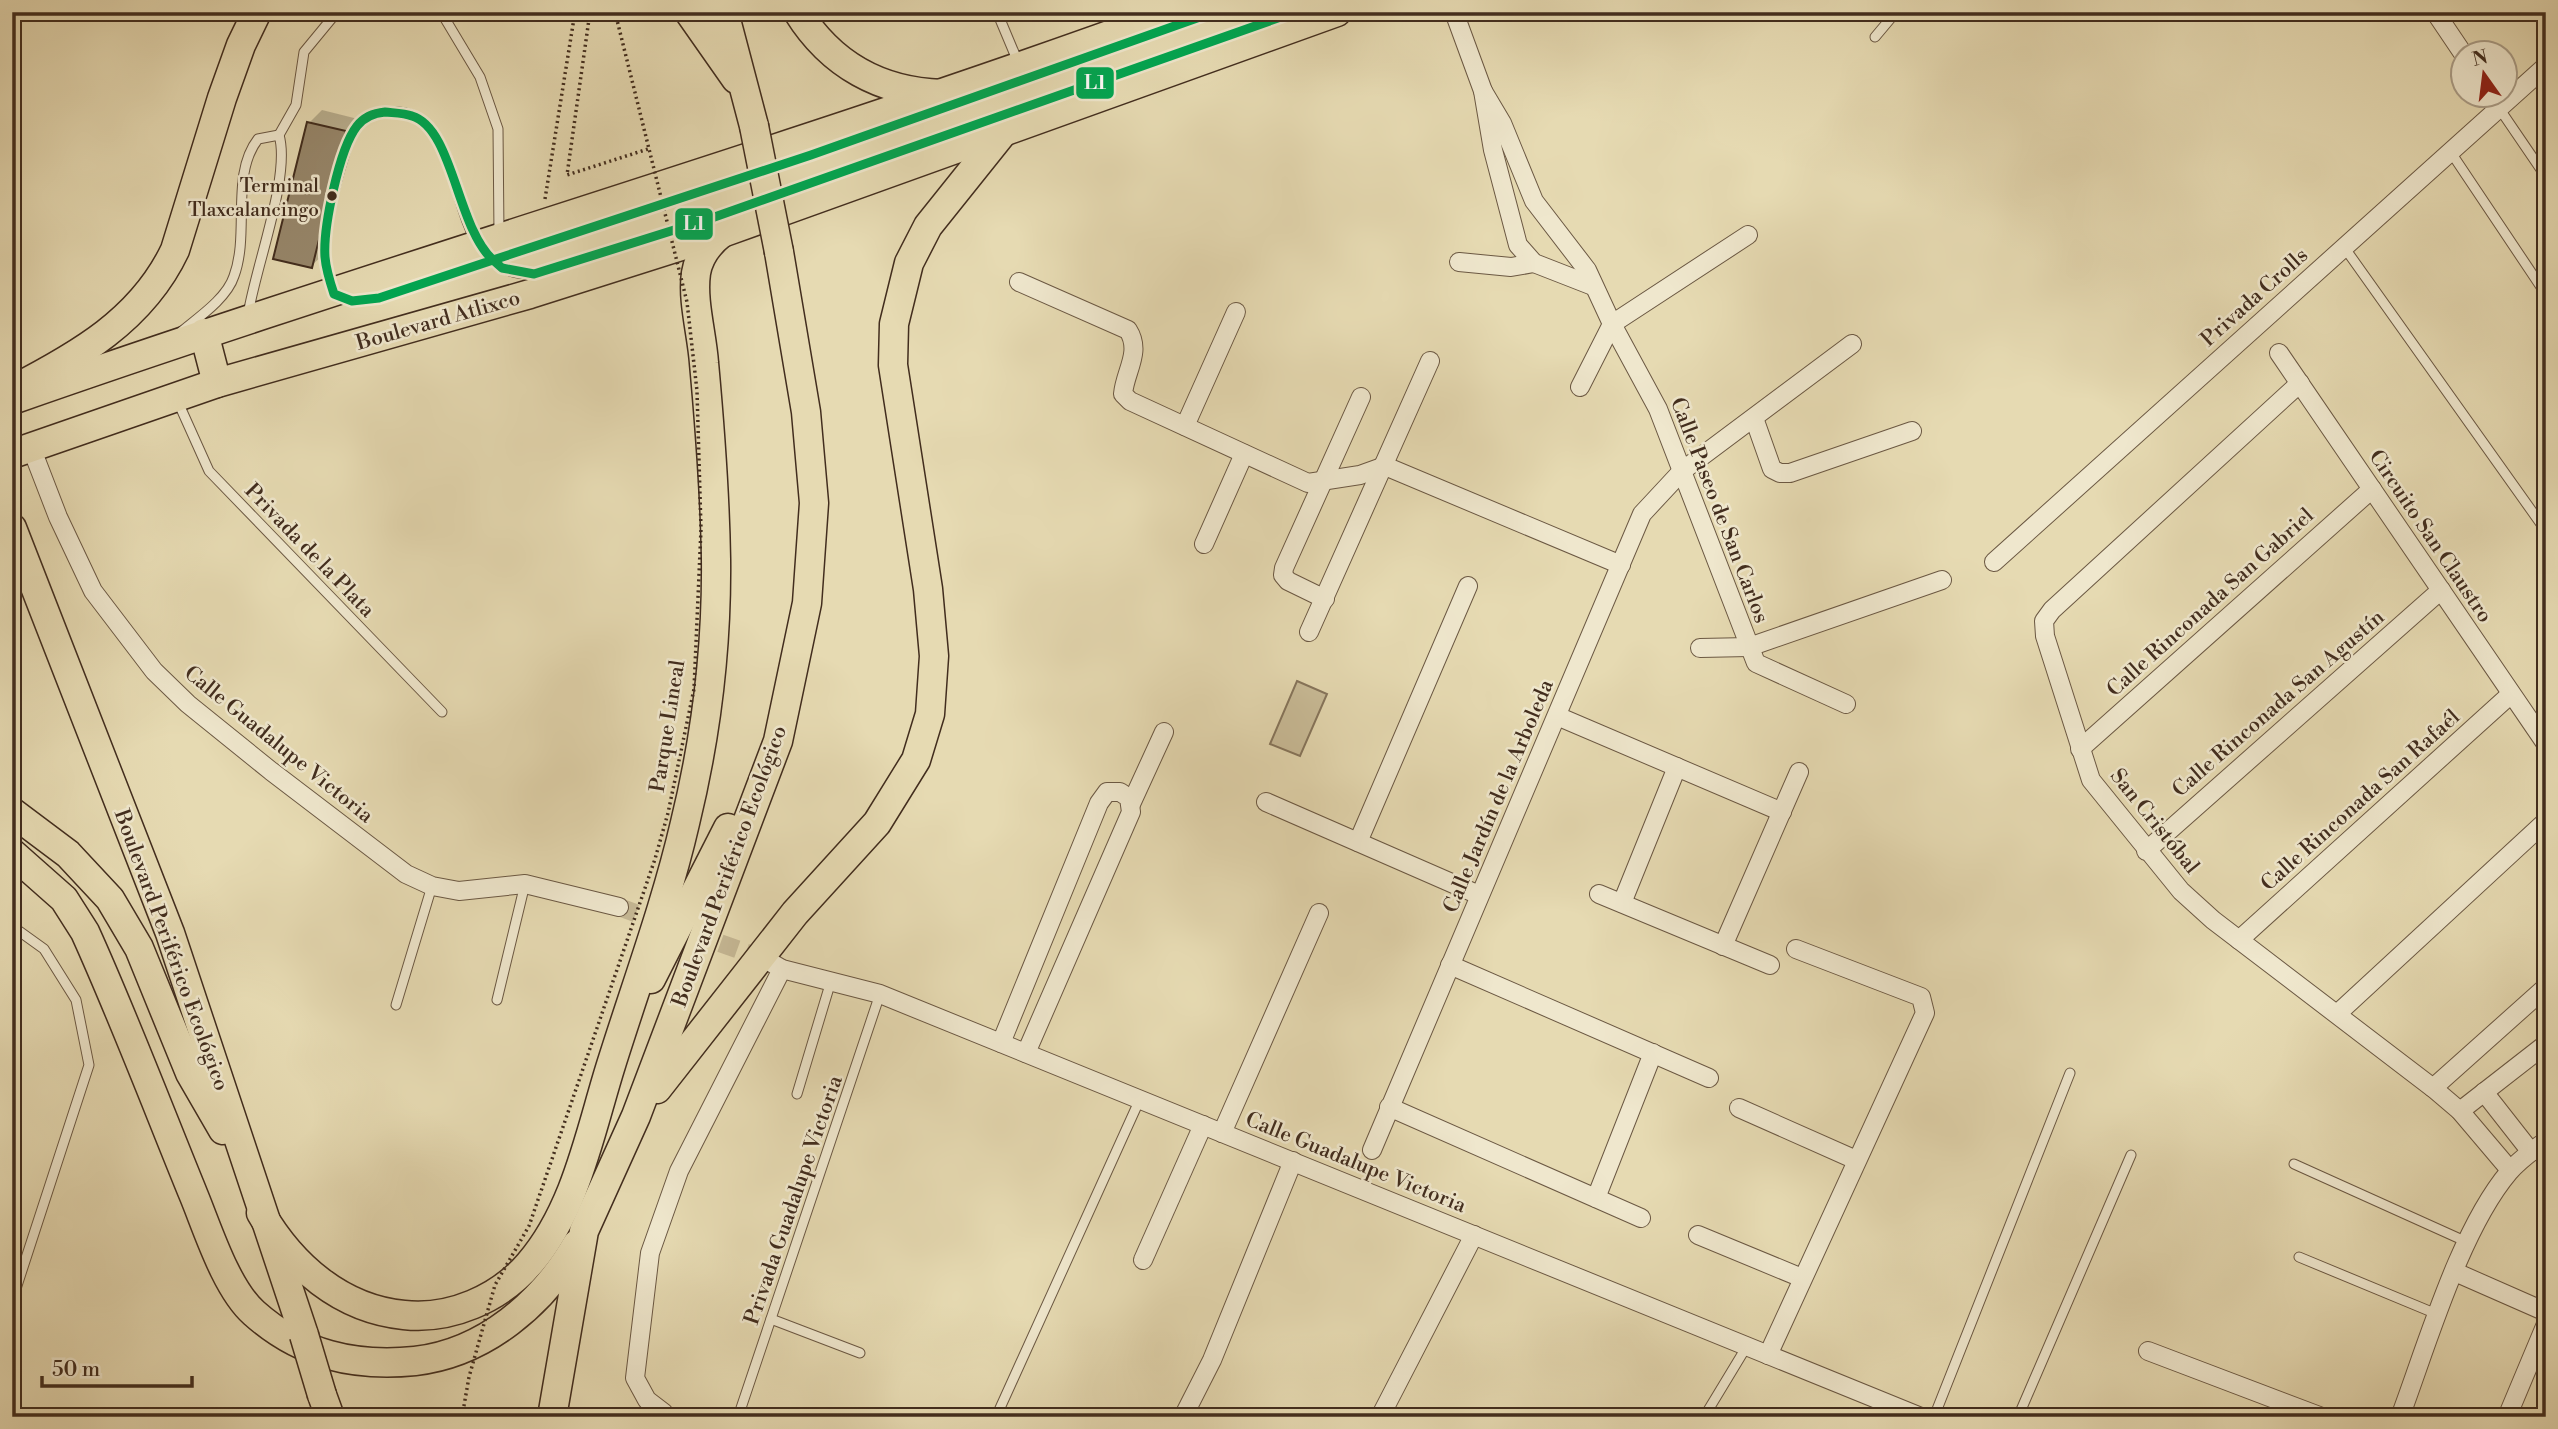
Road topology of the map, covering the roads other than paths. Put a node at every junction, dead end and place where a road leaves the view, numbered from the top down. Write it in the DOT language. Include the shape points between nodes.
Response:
graph roads {
  1 [pos="257,12"];
  2 [pos="337,12"];
  3 [pos="441,12"];
  4 [pos="689,12"];
  5 [pos="723,12"];
  6 [pos="798,12"];
  7 [pos="997,12"];
  8 [pos="1173,12"];
  9 [pos="1215,12"];
  10 [pos="1296,12"];
  11 [pos="1338,12"];
  12 [pos="1454,12"];
  13 [pos="1896,12"];
  14 [pos="2435,12"];
  15 [pos="1875,37"];
  16 [pos="2452,38"];
  17 [pos="2546,66"];
  18 [pos="1020,67"];
  19 [pos="2520,84"];
  20 [pos="1483,91"];
  21 [pos="746,93"];
  22 [pos="942,94"];
  23 [pos="2488,108"];
  24 [pos="2499,108"];
  25 [pos="1004,131"];
  26 [pos="279,135"];
  27 [pos="2450,151"];
  28 [pos="2546,177"];
  29 [pos="722,233"];
  30 [pos="1748,234"];
  31 [pos="2344,247"];
  32 [pos="490,248"];
  33 [pos="1459,262"];
  34 [pos="1534,263"];
  35 [pos="1019,282"];
  36 [pos="1593,286"];
  37 [pos="2543,290"];
  38 [pos="334,294"];
  39 [pos="1236,312"];
  40 [pos="247,320"];
  41 [pos="1612,324"];
  42 [pos="204,333"];
  43 [pos="1852,344"];
  44 [pos="162,347"];
  45 [pos="2279,353"];
  46 [pos="1430,361"];
  47 [pos="218,383"];
  48 [pos="2300,383"];
  49 [pos="1580,387"];
  50 [pos="12,390"];
  51 [pos="176,397"];
  52 [pos="1361,397"];
  53 [pos="12,400"];
  54 [pos="1754,418"];
  55 [pos="1185,426"];
  56 [pos="1912,431"];
  57 [pos="22,451"];
  58 [pos="1244,454"];
  59 [pos="1385,466"];
  60 [pos="1682,471"];
  61 [pos="1323,481"];
  62 [pos="2372,489"];
  63 [pos="12,528"];
  64 [pos="2546,531"];
  65 [pos="1204,544"];
  66 [pos="1994,562"];
  67 [pos="1621,565"];
  68 [pos="1942,580"];
  69 [pos="1468,586"];
  70 [pos="2441,590"];
  71 [pos="1325,599"];
  72 [pos="1309,632"];
  73 [pos="1749,647"];
  74 [pos="1700,648"];
  75 [pos="2511,694"];
  76 [pos="1846,704"];
  77 [pos="442,712"];
  78 [pos="1558,716"];
  79 [pos="1164,732"];
  80 [pos="778,741"];
  81 [pos="2546,744"];
  82 [pos="2080,749"];
  83 [pos="1677,767"];
  84 [pos="1799,772"];
  85 [pos="1265,802"];
  86 [pos="1131,804"];
  87 [pos="1782,812"];
  88 [pos="12,813"];
  89 [pos="2546,821"];
  90 [pos="1358,842"];
  91 [pos="2146,851"];
  92 [pos="12,853"];
  93 [pos="525,884"];
  94 [pos="432,886"];
  95 [pos="1599,894"];
  96 [pos="1479,895"];
  97 [pos="1622,903"];
  98 [pos="619,907"];
  99 [pos="1319,913"];
  100 [pos="12,926"];
  101 [pos="2239,940"];
  102 [pos="1723,946"];
  103 [pos="1796,949"];
  104 [pos="1450,965"];
  105 [pos="1770,965"];
  106 [pos="831,981"];
  107 [pos="2546,987"];
  108 [pos="880,994"];
  109 [pos="497,1000"];
  110 [pos="396,1005"];
  111 [pos="2337,1014"];
  112 [pos="620,1037"];
  113 [pos="1001,1042"];
  114 [pos="2546,1044"];
  115 [pos="1026,1053"];
  116 [pos="1653,1053"];
  117 [pos="2070,1073"];
  118 [pos="1709,1078"];
  119 [pos="2433,1088"];
  120 [pos="2484,1092"];
  121 [pos="797,1094"];
  122 [pos="1140,1099"];
  123 [pos="1389,1107"];
  124 [pos="1739,1108"];
  125 [pos="2460,1111"];
  126 [pos="636,1116"];
  127 [pos="1203,1125"];
  128 [pos="1222,1133"];
  129 [pos="2546,1141"];
  130 [pos="1372,1150"];
  131 [pos="2531,1152"];
  132 [pos="243,1155"];
  133 [pos="2131,1155"];
  134 [pos="1856,1160"];
  135 [pos="1293,1161"];
  136 [pos="2294,1164"];
  137 [pos="2510,1170"];
  138 [pos="1595,1198"];
  139 [pos="261,1213"];
  140 [pos="1641,1218"];
  141 [pos="584,1231"];
  142 [pos="1474,1235"];
  143 [pos="1698,1235"];
  144 [pos="2468,1242"];
  145 [pos="2300,1257"];
  146 [pos="1143,1260"];
  147 [pos="2455,1272"];
  148 [pos="1802,1278"];
  149 [pos="12,1301"];
  150 [pos="2546,1312"];
  151 [pos="2438,1315"];
  152 [pos="771,1319"];
  153 [pos="2546,1324"];
  154 [pos="1747,1346"];
  155 [pos="2148,1351"];
  156 [pos="860,1353"];
  157 [pos="1768,1355"];
  158 [pos="326,1406"];
  159 [pos="664,1413"];
  160 [pos="552,1417"];
  161 [pos="738,1417"];
  162 [pos="996,1417"];
  163 [pos="1183,1417"];
  164 [pos="1380,1417"];
  165 [pos="1704,1417"];
  166 [pos="1921,1417"];
  167 [pos="1934,1417"];
  168 [pos="2018,1417"];
  169 [pos="2322,1417"];
  170 [pos="2400,1417"];
  171 [pos="2507,1417"];
  1 -- 50 [label="main road" via="222,98 165,271 105,336"];
  2 -- 26 [label="lane" via="304,52 296,105"];
  3 -- 32 [label="lane" via="480,77 498,129"];
  4 -- 21 [label="main road"];
  5 -- 21 [label="main road, Boulevard Periférico Ecológico"];
  6 -- 22 [label="main road" via="821,43 862,75 899,89"];
  7 -- 18 [label="lane"];
  8 -- 18 [label="main road" via="1124,25"];
  9 -- 32 [label="lane" via="811,155"];
  10 -- 32 [label="lane" via="706,220 541,273 518,273"];
  11 -- 25 [label="main road, Boulevard Atlixco"];
  12 -- 20 [label="street, Calle Paseo de San Carlos"];
  13 -- 15 [label="lane"];
  14 -- 16 [label="street"];
  17 -- 19 [label="street, Privada Crolls"];
  18 -- 22 [label="main road"];
  20 -- 34 [label="street, Calle Paseo de San Carlos" via="1514,233"];
  20 -- 36 [label="street, Calle Paseo de San Carlos" via="1502,123 1534,201 1587,270"];
  21 -- 80 [label="main road, Boulevard Periférico Ecológico, bridge" via="806,412 814,503 807,603"];
  22 -- 32 [label="main road" via="551,221"];
  23 -- 27 [label="street, Privada Crolls"];
  24 -- 28 [label="lane"];
  25 -- 29 [label="main road, Boulevard Atlixco"];
  25 -- 126 [label="main road" via="928,226 909,263 895,313 894,365 933,644 934,691 916,760 877,823 795,913"];
  26 -- 40 [label="lane" via="278,184"];
  26 -- 44 [label="lane" via="258,139 247,154 242,241 234,279 206,311"];
  27 -- 31 [label="street, Privada Crolls"];
  27 -- 37 [label="lane"];
  29 -- 47 [label="main road, Boulevard Atlixco" via="530,295"];
  29 -- 112 [label="main road" via="700,258 696,285 710,428 716,562 705,724 684,827"];
  30 -- 41 [label="street"];
  31 -- 64 [label="lane"];
  31 -- 66 [label="street, Privada Crolls"];
  32 -- 38 [label="main road"];
  32 -- 38 [label="lane" via="435,133 414,114 376,113 355,126 334,191 323,259"];
  33 -- 34 [label="street" via="1511,267"];
  34 -- 36 [label="street"];
  35 -- 55 [label="street" via="1128,330 1135,353 1123,394"];
  36 -- 41 [label="street, Calle Paseo de San Carlos"];
  38 -- 40 [label="main road"];
  39 -- 55 [label="street"];
  40 -- 42 [label="main road"];
  41 -- 49 [label="street"];
  41 -- 60 [label="street, Calle Paseo de San Carlos" via="1658,409"];
  42 -- 44 [label="main road"];
  42 -- 47 [label="main road"];
  43 -- 54 [label="street, Calle Jardín de la Arboleda"];
  44 -- 53 [label="main road"];
  45 -- 48 [label="street, Circuito San Claustro"];
  46 -- 59 [label="street"];
  47 -- 51 [label="main road, Boulevard Atlixco"];
  48 -- 62 [label="street, Circuito San Claustro"];
  48 -- 82 [label="street, San Cristóbal" via="2044,621"];
  51 -- 57 [label="main road, Boulevard Atlixco"];
  51 -- 77 [label="lane, Privada de la Plata" via="209,471"];
  52 -- 61 [label="street"];
  54 -- 56 [label="street" via="1772,469 1780,473"];
  54 -- 60 [label="street, Calle Jardín de la Arboleda"];
  55 -- 58 [label="street"];
  57 -- 94 [label="street, Calle Guadalupe Victoria" via="93,591 154,671 188,705 271,771 406,874"];
  58 -- 61 [label="street" via="1308,483"];
  58 -- 65 [label="street"];
  59 -- 61 [label="street"];
  59 -- 67 [label="street"];
  59 -- 71 [label="street"];
  60 -- 67 [label="street, Calle Jardín de la Arboleda" via="1642,514"];
  60 -- 73 [label="street, Calle Paseo de San Carlos"];
  61 -- 71 [label="street" via="1283,575"];
  62 -- 70 [label="street, Circuito San Claustro"];
  62 -- 82 [label="street, Calle Rinconada San Gabriel"];
  63 -- 132 [label="main road, Boulevard Periférico Ecológico" via="170,933"];
  67 -- 78 [label="street, Calle Jardín de la Arboleda"];
  68 -- 73 [label="street"];
  69 -- 90 [label="street"];
  70 -- 75 [label="street, Circuito San Claustro"];
  70 -- 91 [label="street, Calle Rinconada San Agustín"];
  71 -- 72 [label="street"];
  73 -- 74 [label="street"];
  73 -- 76 [label="street, Calle Paseo de San Carlos" via="1756,663"];
  75 -- 81 [label="street, Circuito San Claustro"];
  75 -- 101 [label="street, Calle Rinconada San Rafaél"];
  78 -- 83 [label="street"];
  78 -- 96 [label="street, Calle Jardín de la Arboleda"];
  79 -- 86 [label="street"];
  80 -- 112 [label="main road"];
  80 -- 126 [label="main road, Boulevard Periférico Ecológico"];
  82 -- 91 [label="street, San Cristóbal" via="2091,780"];
  83 -- 87 [label="street"];
  83 -- 97 [label="street"];
  84 -- 87 [label="street"];
  85 -- 90 [label="street"];
  86 -- 113 [label="street" via="1120,792 1107,792 1099,803"];
  86 -- 115 [label="street"];
  87 -- 102 [label="street"];
  88 -- 132 [label="main road" via="68,854 110,900 139,948 190,1073"];
  89 -- 111 [label="street"];
  90 -- 96 [label="street"];
  91 -- 101 [label="street, San Cristóbal" via="2180,891"];
  92 -- 141 [label="main road" via="64,899 85,932 219,1256 252,1311 275,1329 347,1362 393,1363 443,1355 490,1334 524,1310 558,1274"];
  93 -- 94 [label="street, Calle Guadalupe Victoria" via="459,891"];
  93 -- 98 [label="street, Calle Guadalupe Victoria"];
  93 -- 109 [label="lane"];
  94 -- 110 [label="lane"];
  95 -- 97 [label="street"];
  96 -- 104 [label="street, Calle Jardín de la Arboleda"];
  97 -- 102 [label="street"];
  99 -- 128 [label="street"];
  100 -- 149 [label="lane" via="44,949 76,1000 89,1065"];
  101 -- 111 [label="street, San Cristóbal"];
  102 -- 105 [label="street"];
  103 -- 134 [label="street" via="1921,997 1925,1003 1925,1013"];
  104 -- 116 [label="street"];
  104 -- 123 [label="street, Calle Jardín de la Arboleda"];
  106 -- 108 [label="street, Calle Guadalupe Victoria"];
  106 -- 121 [label="lane"];
  106 -- 159 [label="street, Calle Guadalupe Victoria" via="776,965 678,1171 650,1253 635,1378 647,1400"];
  107 -- 119 [label="street"];
  108 -- 113 [label="street, Calle Guadalupe Victoria"];
  108 -- 152 [label="lane, Privada Guadalupe Victoria"];
  111 -- 119 [label="street, San Cristóbal"];
  112 -- 139 [label="main road" via="566,1203 529,1264 487,1298 454,1311 420,1316 362,1305 305,1270"];
  113 -- 115 [label="street, Calle Guadalupe Victoria"];
  114 -- 120 [label="street"];
  115 -- 122 [label="street, Calle Guadalupe Victoria"];
  116 -- 118 [label="street"];
  116 -- 138 [label="street"];
  117 -- 167 [label="lane"];
  119 -- 125 [label="street, San Cristóbal"];
  120 -- 125 [label="street"];
  120 -- 131 [label="street"];
  122 -- 127 [label="street, Calle Guadalupe Victoria"];
  122 -- 162 [label="lane"];
  123 -- 130 [label="street, Calle Jardín de la Arboleda"];
  123 -- 138 [label="street"];
  124 -- 134 [label="street"];
  125 -- 137 [label="street, San Cristóbal"];
  126 -- 141 [label="main road, Boulevard Periférico Ecológico"];
  127 -- 128 [label="street, Calle Guadalupe Victoria"];
  127 -- 146 [label="street"];
  128 -- 135 [label="street, Calle Guadalupe Victoria"];
  129 -- 131 [label="street"];
  131 -- 137 [label="street"];
  132 -- 139 [label="main road, Boulevard Periférico Ecológico"];
  133 -- 168 [label="lane"];
  134 -- 148 [label="street"];
  135 -- 142 [label="street, Calle Guadalupe Victoria"];
  135 -- 163 [label="street" via="1212,1360"];
  136 -- 144 [label="lane"];
  137 -- 144 [label="street"];
  138 -- 140 [label="street"];
  139 -- 158 [label="main road, Boulevard Periférico Ecológico, bridge"];
  141 -- 160 [label="main road, Boulevard Periférico Ecológico"];
  142 -- 154 [label="street, Calle Guadalupe Victoria"];
  142 -- 164 [label="street"];
  143 -- 148 [label="street"];
  144 -- 147 [label="street"];
  145 -- 151 [label="lane"];
  147 -- 150 [label="street"];
  147 -- 151 [label="street"];
  148 -- 157 [label="street"];
  151 -- 170 [label="street"];
  152 -- 156 [label="lane"];
  152 -- 161 [label="lane, Privada Guadalupe Victoria"];
  153 -- 171 [label="street"];
  154 -- 157 [label="street, Calle Guadalupe Victoria"];
  154 -- 165 [label="lane"];
  155 -- 169 [label="street"];
  157 -- 166 [label="street, Calle Guadalupe Victoria"];
}
